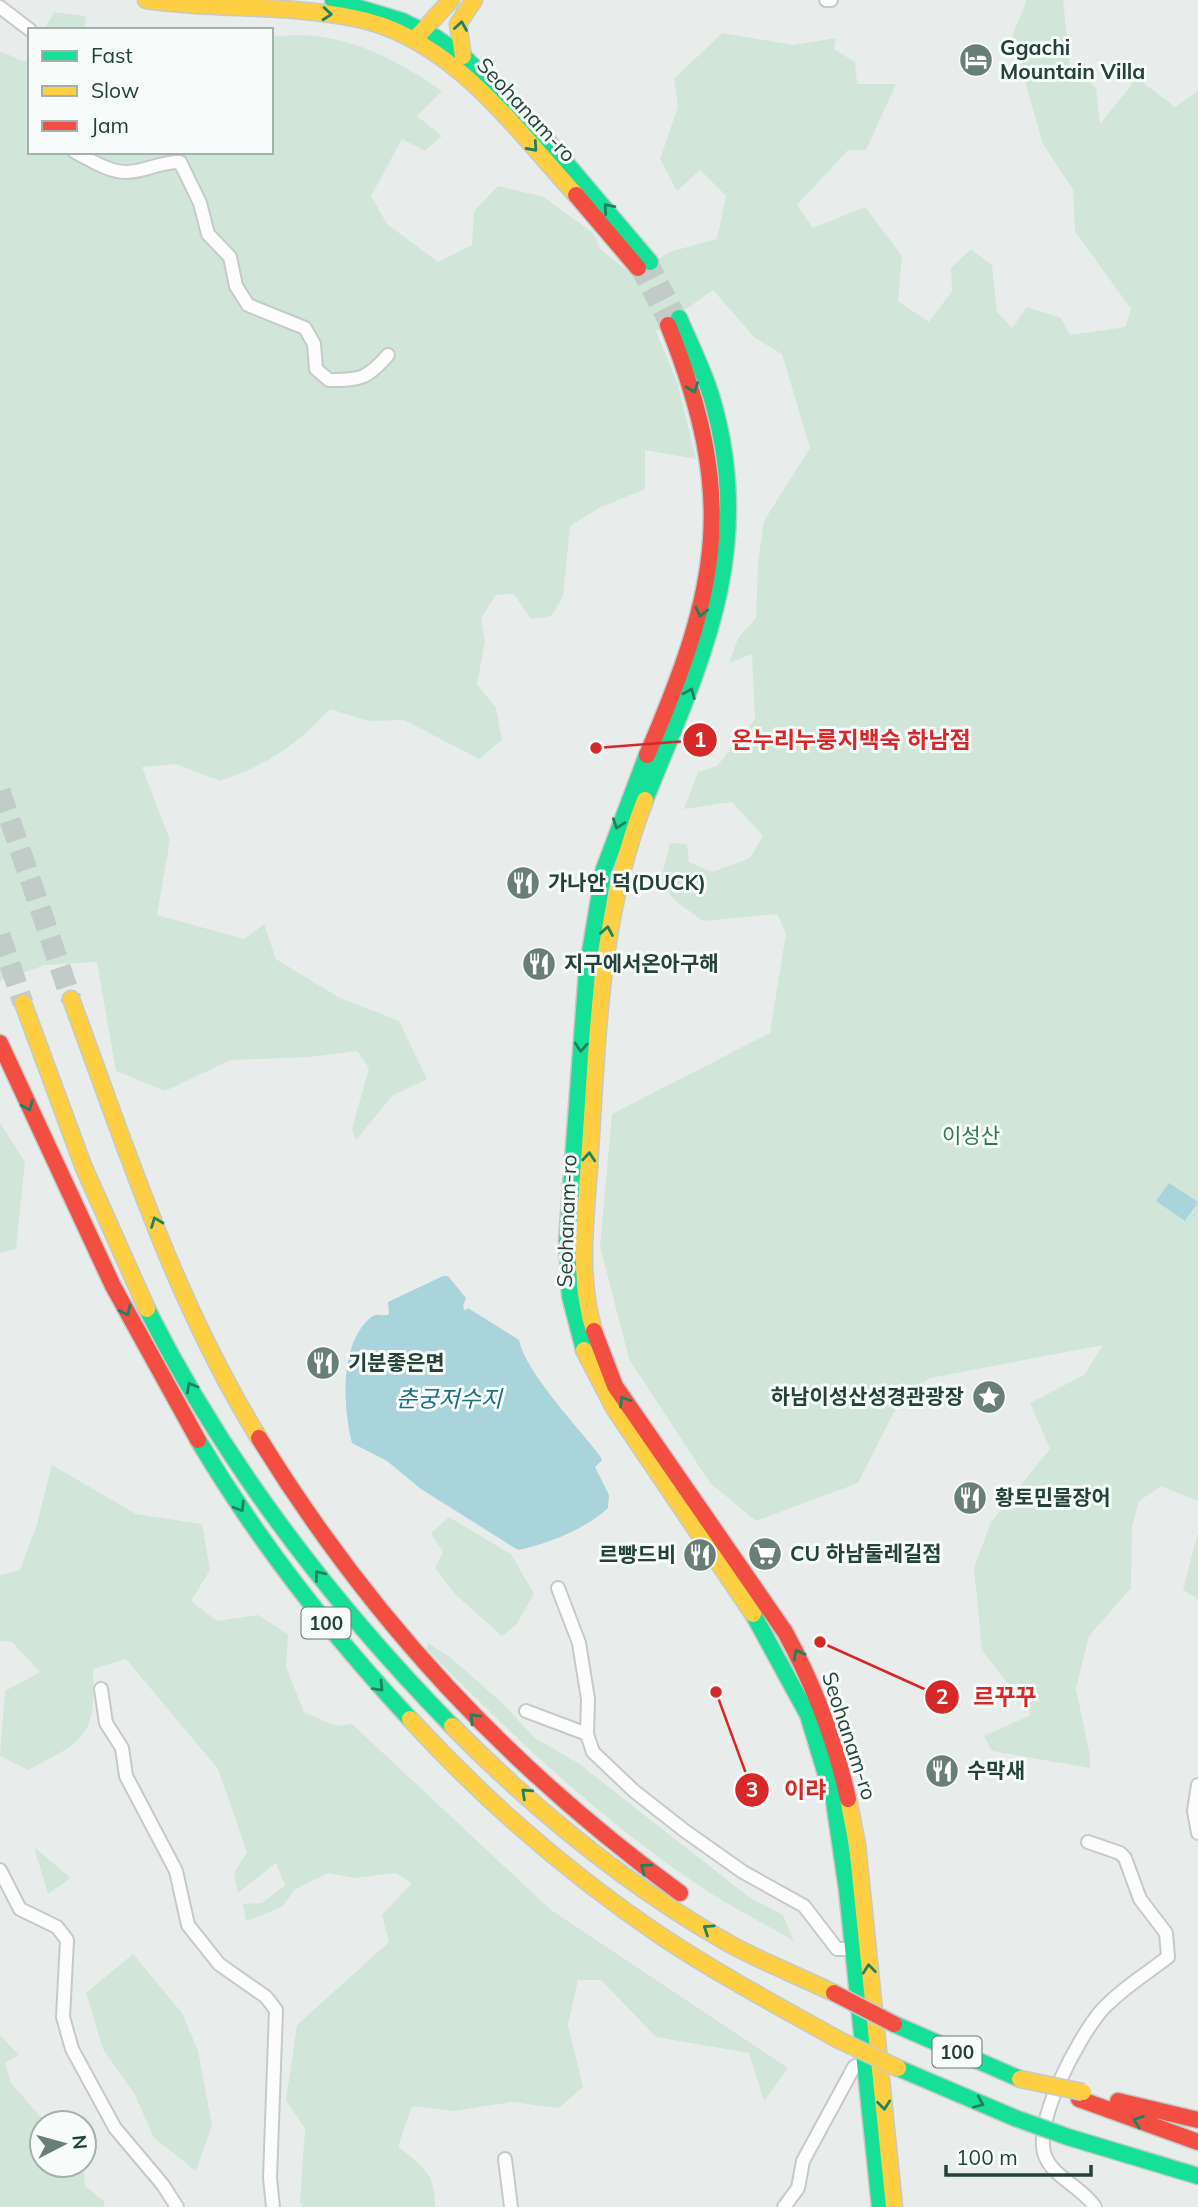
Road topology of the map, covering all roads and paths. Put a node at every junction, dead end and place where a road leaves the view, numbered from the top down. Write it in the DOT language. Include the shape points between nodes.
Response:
graph roads {
  1 [pos="146,0"];
  2 [pos="333,0"];
  3 [pos="452,0"];
  4 [pos="474,0"];
  5 [pos="826,0"];
  6 [pos="831,0"];
  7 [pos="189,3"];
  8 [pos="0,7"];
  9 [pos="28,28"];
  10 [pos="417,36"];
  11 [pos="463,56"];
  12 [pos="79,154"];
  13 [pos="388,355"];
  14 [pos="71,999"];
  15 [pos="23,1003"];
  16 [pos="0,1043"];
  17 [pos="558,1588"];
  18 [pos="101,1689"];
  19 [pos="526,1711"];
  20 [pos="587,1734"];
  21 [pos="1198,1785"];
  22 [pos="1198,1833"];
  23 [pos="1088,1842"];
  24 [pos="0,1870"];
  25 [pos="853,1949"];
  26 [pos="834,1993"];
  27 [pos="865,2061"];
  28 [pos="1081,2096"];
  29 [pos="1198,2120"];
  30 [pos="1198,2142"];
  31 [pos="505,2159"];
  32 [pos="1198,2176"];
  33 [pos="177,2207"];
  34 [pos="273,2207"];
  35 [pos="511,2207"];
  36 [pos="784,2207"];
  37 [pos="880,2207"];
  38 [pos="894,2207"];
  39 [pos="1096,2207"];
  1 -- 7 [label="main road, Seohanam-ro"];
  2 -- 10 [label="main road, Seohanam-ro" via="383,14"];
  3 -- 10 [label="main road"];
  11 -- 4 [label="main road, one-way" via="458,24"];
  5 -- 6 [label="street"];
  7 -- 10 [label="main road, Seohanam-ro, one-way" via="339,15"];
  8 -- 9 [label="street"];
  10 -- 11 [label="main road, Seohanam-ro"];
  10 -- 11 [label="main road, Seohanam-ro, one-way" via="477,86 644,265 578,174"];
  12 -- 13 [label="street" via="125,172 180,162 200,203 208,234 230,257 236,286 248,305 305,328 314,344 316,369 329,380 370,375"];
  26 -- 14 [label="main road, 100, one-way" via="721,1921 609,1841 459,1703 384,1618 300,1505 236,1400 190,1312"];
  26 -- 15 [label="main road, 100, one-way" via="718,1936 593,1850 453,1725 378,1648 252,1484 156,1328 82,1168"];
  16 -- 32 [label="main road, 100, one-way, bridge" via="65,1189 187,1424 248,1520 370,1678 452,1761 613,1901 744,1988 839,2040 1015,2119"];
  17 -- 20 [label="street" via="579,1643 588,1699"];
  18 -- 34 [label="street" via="106,1723 122,1748 127,1776 176,1871 188,1925 219,1964 266,1997 276,2010"];
  19 -- 20 [label="street"];
  20 -- 25 [label="street" via="593,1752 634,1791 743,1872 804,1906 837,1949"];
  21 -- 22 [label="street" via="1194,1811"];
  23 -- 39 [label="street" via="1125,1858 1140,1899 1162,1924 1170,1945 1168,1957 1101,2012 1069,2065 1042,2129 1041,2146 1047,2161"];
  24 -- 33 [label="street" via="20,1909 57,1927 67,1940 63,2017 72,2049 115,2128"];
  25 -- 27 [label="main road, Seohanam-ro"];
  25 -- 38 [label="main road, Seohanam-ro" via="832,1793 808,1717 769,1635 616,1415 584,1352 568,1289 586,976 597,896 628,796 689,653 711,555 711,452 674,322 709,389 722,441 729,518 727,552 710,636 635,827 608,925 601,971 583,1280 597,1348 615,1386 785,1632 825,1719 847,1790 857,1844"];
  26 -- 28 [label="main road, 100, bridge" via="1020,2079"];
  27 -- 36 [label="street" via="854,2067 847,2079 803,2161 798,2188"];
  27 -- 37 [label="main road, Seohanam-ro"];
  28 -- 29 [label="main road"];
  30 -- 28 [label="main road, 100, one-way"];
  31 -- 35 [label="street"];
}
